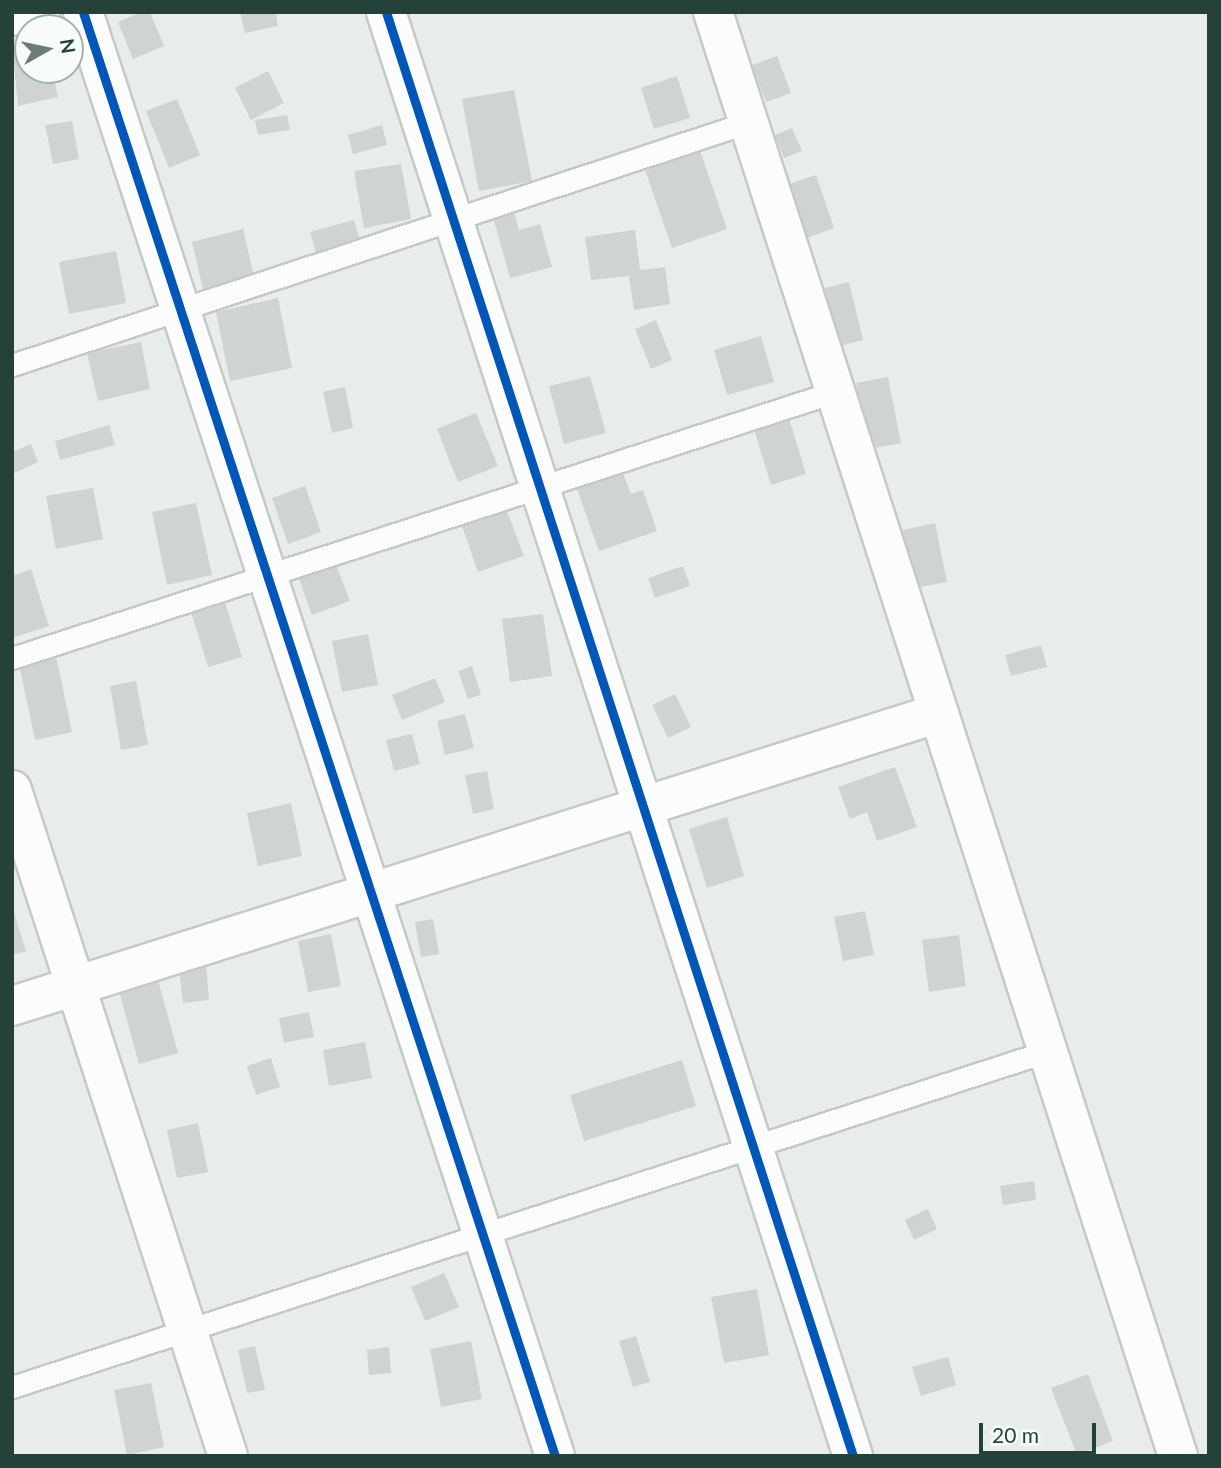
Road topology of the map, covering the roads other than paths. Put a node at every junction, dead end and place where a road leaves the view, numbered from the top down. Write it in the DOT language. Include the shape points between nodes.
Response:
graph roads {
  1 [pos="47,12"];
  2 [pos="83,12"];
  3 [pos="386,12"];
  4 [pos="713,12"];
  5 [pos="12,24"];
  6 [pos="749,122"];
  7 [pos="454,220"];
  8 [pos="181,309"];
  9 [pos="12,365"];
  10 [pos="834,391"];
  11 [pos="540,487"];
  12 [pos="268,575"];
  13 [pos="12,658"];
  14 [pos="939,713"];
  15 [pos="12,790"];
  16 [pos="643,806"];
  17 [pos="371,892"];
  18 [pos="76,986"];
  19 [pos="12,1006"];
  20 [pos="1048,1051"];
  21 [pos="753,1147"];
  22 [pos="482,1234"];
  23 [pos="187,1330"];
  24 [pos="12,1387"];
  25 [pos="228,1456"];
  26 [pos="555,1456"];
  27 [pos="853,1456"];
  28 [pos="1178,1456"];
  1 -- 5 [label="lane"];
  2 -- 8 [label="street"];
  3 -- 7 [label="street"];
  4 -- 6 [label="street"];
  6 -- 7 [label="lane"];
  6 -- 10 [label="street"];
  7 -- 8 [label="lane"];
  7 -- 11 [label="street"];
  8 -- 9 [label="lane"];
  8 -- 12 [label="street"];
  10 -- 11 [label="lane"];
  10 -- 14 [label="street"];
  11 -- 12 [label="lane"];
  11 -- 16 [label="street"];
  12 -- 13 [label="lane"];
  12 -- 17 [label="street"];
  14 -- 16 [label="street"];
  14 -- 20 [label="street"];
  15 -- 18 [label="street"];
  16 -- 17 [label="street"];
  16 -- 21 [label="street"];
  17 -- 18 [label="street"];
  17 -- 22 [label="street"];
  18 -- 19 [label="street"];
  18 -- 23 [label="street"];
  20 -- 21 [label="lane"];
  20 -- 28 [label="street"];
  21 -- 22 [label="lane"];
  21 -- 27 [label="street"];
  22 -- 23 [label="lane"];
  22 -- 26 [label="street"];
  23 -- 24 [label="lane"];
  23 -- 25 [label="street"];
}
